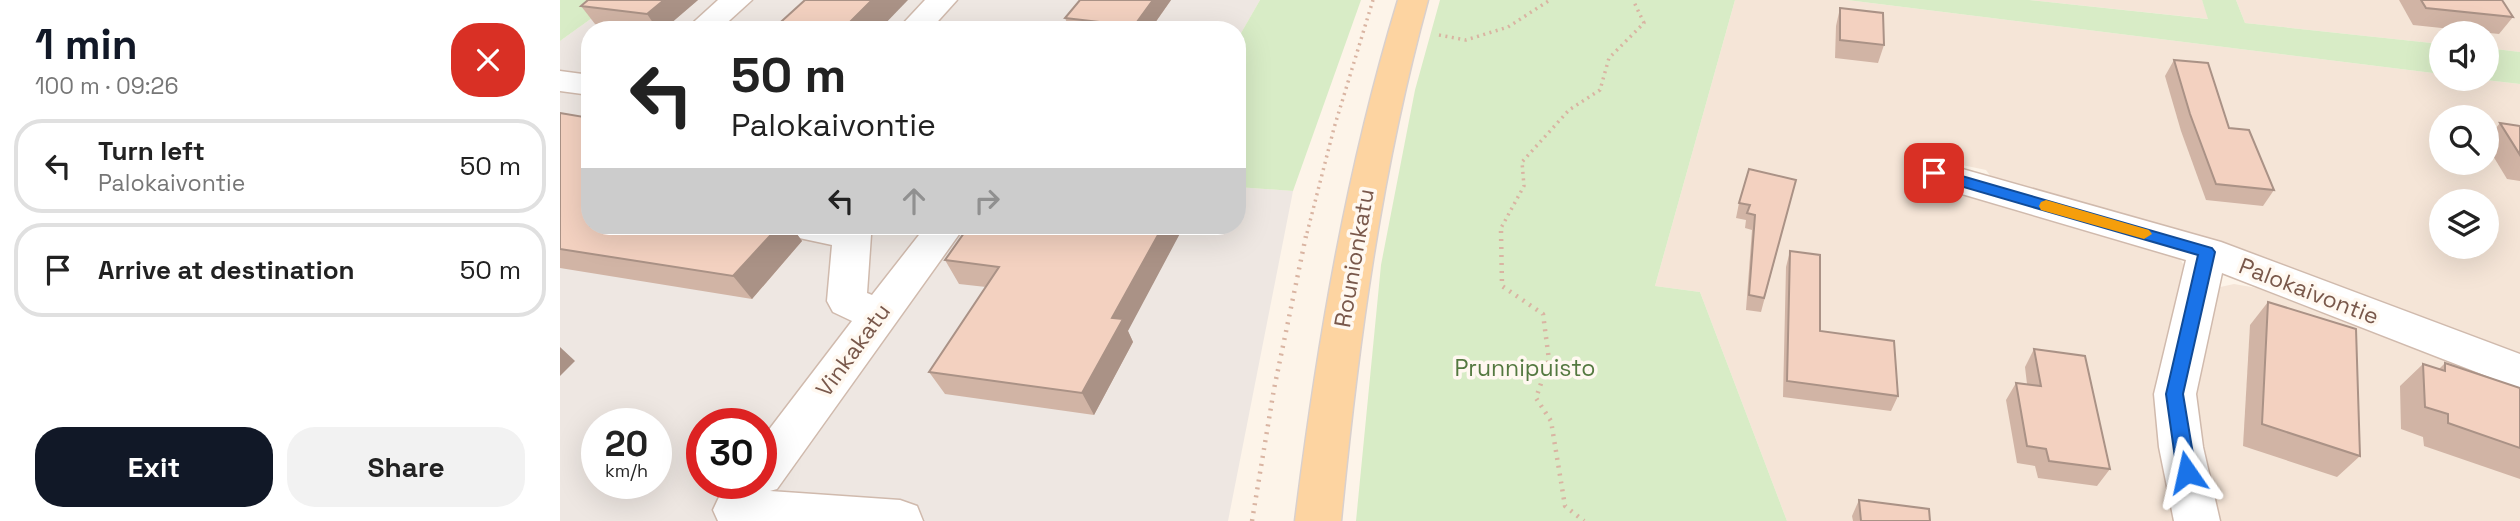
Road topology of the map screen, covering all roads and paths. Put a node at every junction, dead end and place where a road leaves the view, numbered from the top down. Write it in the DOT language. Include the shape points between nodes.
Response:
graph roads {
  1 [pos="737,0"];
  2 [pos="942,0"];
  3 [pos="1373,0"];
  4 [pos="1550,0"];
  5 [pos="1633,0"];
  6 [pos="1408,14"];
  7 [pos="711,21"];
  8 [pos="921,21"];
  9 [pos="560,81"];
  10 [pos="581,84"];
  11 [pos="1934,173"];
  12 [pos="852,235"];
  13 [pos="939,235"];
  14 [pos="2207,252"];
  15 [pos="879,316"];
  16 [pos="2520,372"];
  17 [pos="777,454"];
  18 [pos="758,499"];
  19 [pos="900,521"];
  20 [pos="1252,521"];
  21 [pos="1318,521"];
  22 [pos="1584,521"];
  23 [pos="2197,521"];
  1 -- 7 [label="street"];
  2 -- 8 [label="street"];
  3 -- 20 [label="path" via="1318,184 1263,440"];
  4 -- 6 [label="path" via="1508,27 1466,40"];
  5 -- 22 [label="path" via="1644,23 1609,58 1600,90 1569,110 1522,162 1524,186 1501,228 1502,286 1543,314 1549,360 1536,398 1551,421 1565,506"];
  6 -- 21 [label="main road, Rounionkatu" via="1360,214 1336,357"];
  9 -- 10 [label="street"];
  11 -- 14 [label="street, Palokaivontie"];
  12 -- 15 [label="street" via="846,301"];
  13 -- 15 [label="street, Vinkakatu"];
  14 -- 16 [label="street, Palokaivontie"];
  14 -- 23 [label="street" via="2175,394"];
  15 -- 17 [label="street, Vinkakatu"];
  18 -- 19 [label="street"];
}
